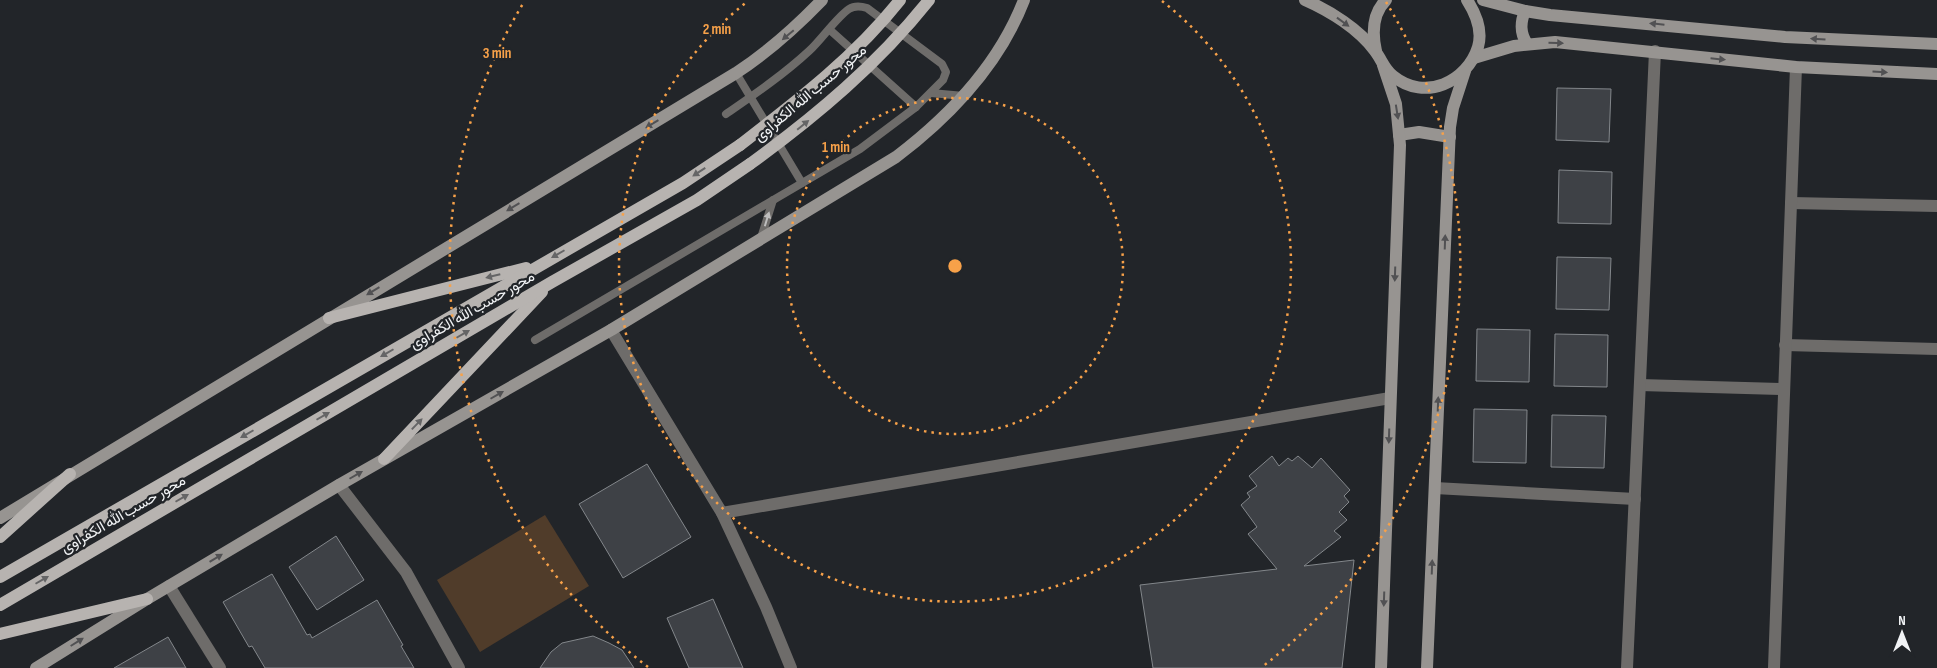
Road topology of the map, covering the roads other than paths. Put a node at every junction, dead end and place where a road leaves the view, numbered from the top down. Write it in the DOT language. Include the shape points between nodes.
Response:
graph roads {
  1 [pos="822,0"];
  2 [pos="900,0"];
  3 [pos="929,0"];
  4 [pos="1305,0"];
  5 [pos="1386,0"];
  6 [pos="1467,0"];
  7 [pos="1483,0"];
  8 [pos="1024,2"];
  9 [pos="1526,11"];
  10 [pos="830,30"];
  11 [pos="1527,44"];
  12 [pos="1937,44"];
  13 [pos="1376,52"];
  14 [pos="1655,52"];
  15 [pos="1474,58"];
  16 [pos="1383,65"];
  17 [pos="1796,67"];
  18 [pos="1465,71"];
  19 [pos="736,73"];
  20 [pos="1937,74"];
  21 [pos="931,93"];
  22 [pos="964,96"];
  23 [pos="750,98"];
  24 [pos="916,107"];
  25 [pos="726,114"];
  26 [pos="1399,135"];
  27 [pos="1450,137"];
  28 [pos="802,183"];
  29 [pos="773,200"];
  30 [pos="1791,203"];
  31 [pos="1937,206"];
  32 [pos="761,238"];
  33 [pos="540,264"];
  34 [pos="552,282"];
  35 [pos="329,318"];
  36 [pos="611,330"];
  37 [pos="535,340"];
  38 [pos="1785,345"];
  39 [pos="1937,349"];
  40 [pos="1640,385"];
  41 [pos="1784,388"];
  42 [pos="1390,398"];
  43 [pos="384,459"];
  44 [pos="70,474"];
  45 [pos="339,485"];
  46 [pos="1435,488"];
  47 [pos="1635,499"];
  48 [pos="722,513"];
  49 [pos="0,518"];
  50 [pos="0,537"];
  51 [pos="0,577"];
  52 [pos="169,586"];
  53 [pos="147,599"];
  54 [pos="0,605"];
  55 [pos="0,634"];
  56 [pos="36,668"];
  57 [pos="220,668"];
  58 [pos="459,668"];
  59 [pos="791,668"];
  60 [pos="1381,668"];
  61 [pos="1427,668"];
  62 [pos="1627,668"];
  63 [pos="1774,668"];
  1 -- 19 [label="street, one-way" via="793,30"];
  2 -- 33 [label="main road, محور حسب الله الكفراوى, one-way, bridge" via="855,50 811,90 740,145 682,183"];
  34 -- 3 [label="main road, محور حسب الله الكفراوى, one-way, bridge" via="697,200 785,139 865,71"];
  4 -- 13 [label="street, one-way" via="1340,20"];
  5 -- 13 [label="street" via="1375,18"];
  6 -- 15 [label="street" via="1475,12 1479,28"];
  7 -- 9 [label="street"];
  8 -- 22 [label="street" via="1003,42"];
  9 -- 11 [label="street" via="1521,31"];
  12 -- 9 [label="street, one-way" via="1785,37"];
  10 -- 21 [label="lane" via="847,10 860,6 867,8 945,67 946,76"];
  10 -- 23 [label="lane" via="791,67"];
  10 -- 24 [label="lane"];
  11 -- 14 [label="street, one-way" via="1555,42"];
  11 -- 15 [label="street"];
  13 -- 16 [label="street"];
  14 -- 17 [label="street, one-way"];
  14 -- 40 [label="street"];
  15 -- 18 [label="street"];
  16 -- 18 [label="street" via="1394,77 1423,88 1453,81"];
  16 -- 26 [label="street, one-way" via="1396,104"];
  17 -- 20 [label="street, one-way"];
  17 -- 30 [label="street"];
  18 -- 27 [label="street" via="1453,108"];
  19 -- 23 [label="lane"];
  19 -- 35 [label="street, one-way"];
  21 -- 22 [label="lane"];
  21 -- 24 [label="lane"];
  22 -- 32 [label="street" via="928,133 896,157"];
  23 -- 25 [label="lane"];
  23 -- 28 [label="lane"];
  24 -- 28 [label="lane" via="860,149"];
  26 -- 27 [label="street" via="1419,132"];
  26 -- 42 [label="street, one-way"];
  46 -- 27 [label="street, one-way"];
  28 -- 29 [label="lane"];
  32 -- 29 [label="lane, one-way"];
  29 -- 37 [label="lane"];
  30 -- 31 [label="street"];
  30 -- 38 [label="street"];
  32 -- 36 [label="street"];
  33 -- 35 [label="main road, one-way"];
  33 -- 51 [label="main road, محور حسب الله الكفراوى, one-way"];
  43 -- 34 [label="main road, one-way"];
  54 -- 34 [label="main road, محور حسب الله الكفراوى, one-way"];
  35 -- 44 [label="street"];
  43 -- 36 [label="street, one-way"];
  36 -- 48 [label="street"];
  38 -- 39 [label="street"];
  38 -- 41 [label="street"];
  40 -- 41 [label="street"];
  40 -- 47 [label="street"];
  41 -- 63 [label="street"];
  42 -- 48 [label="street"];
  42 -- 60 [label="street, one-way"];
  45 -- 43 [label="street, one-way"];
  44 -- 49 [label="street"];
  44 -- 50 [label="main road"];
  52 -- 45 [label="street, one-way"];
  45 -- 58 [label="street" via="406,572"];
  46 -- 47 [label="street"];
  61 -- 46 [label="street, one-way"];
  47 -- 62 [label="street"];
  48 -- 59 [label="street"];
  52 -- 53 [label="street"];
  52 -- 57 [label="street"];
  53 -- 55 [label="main road"];
  56 -- 53 [label="street, one-way"];
}
